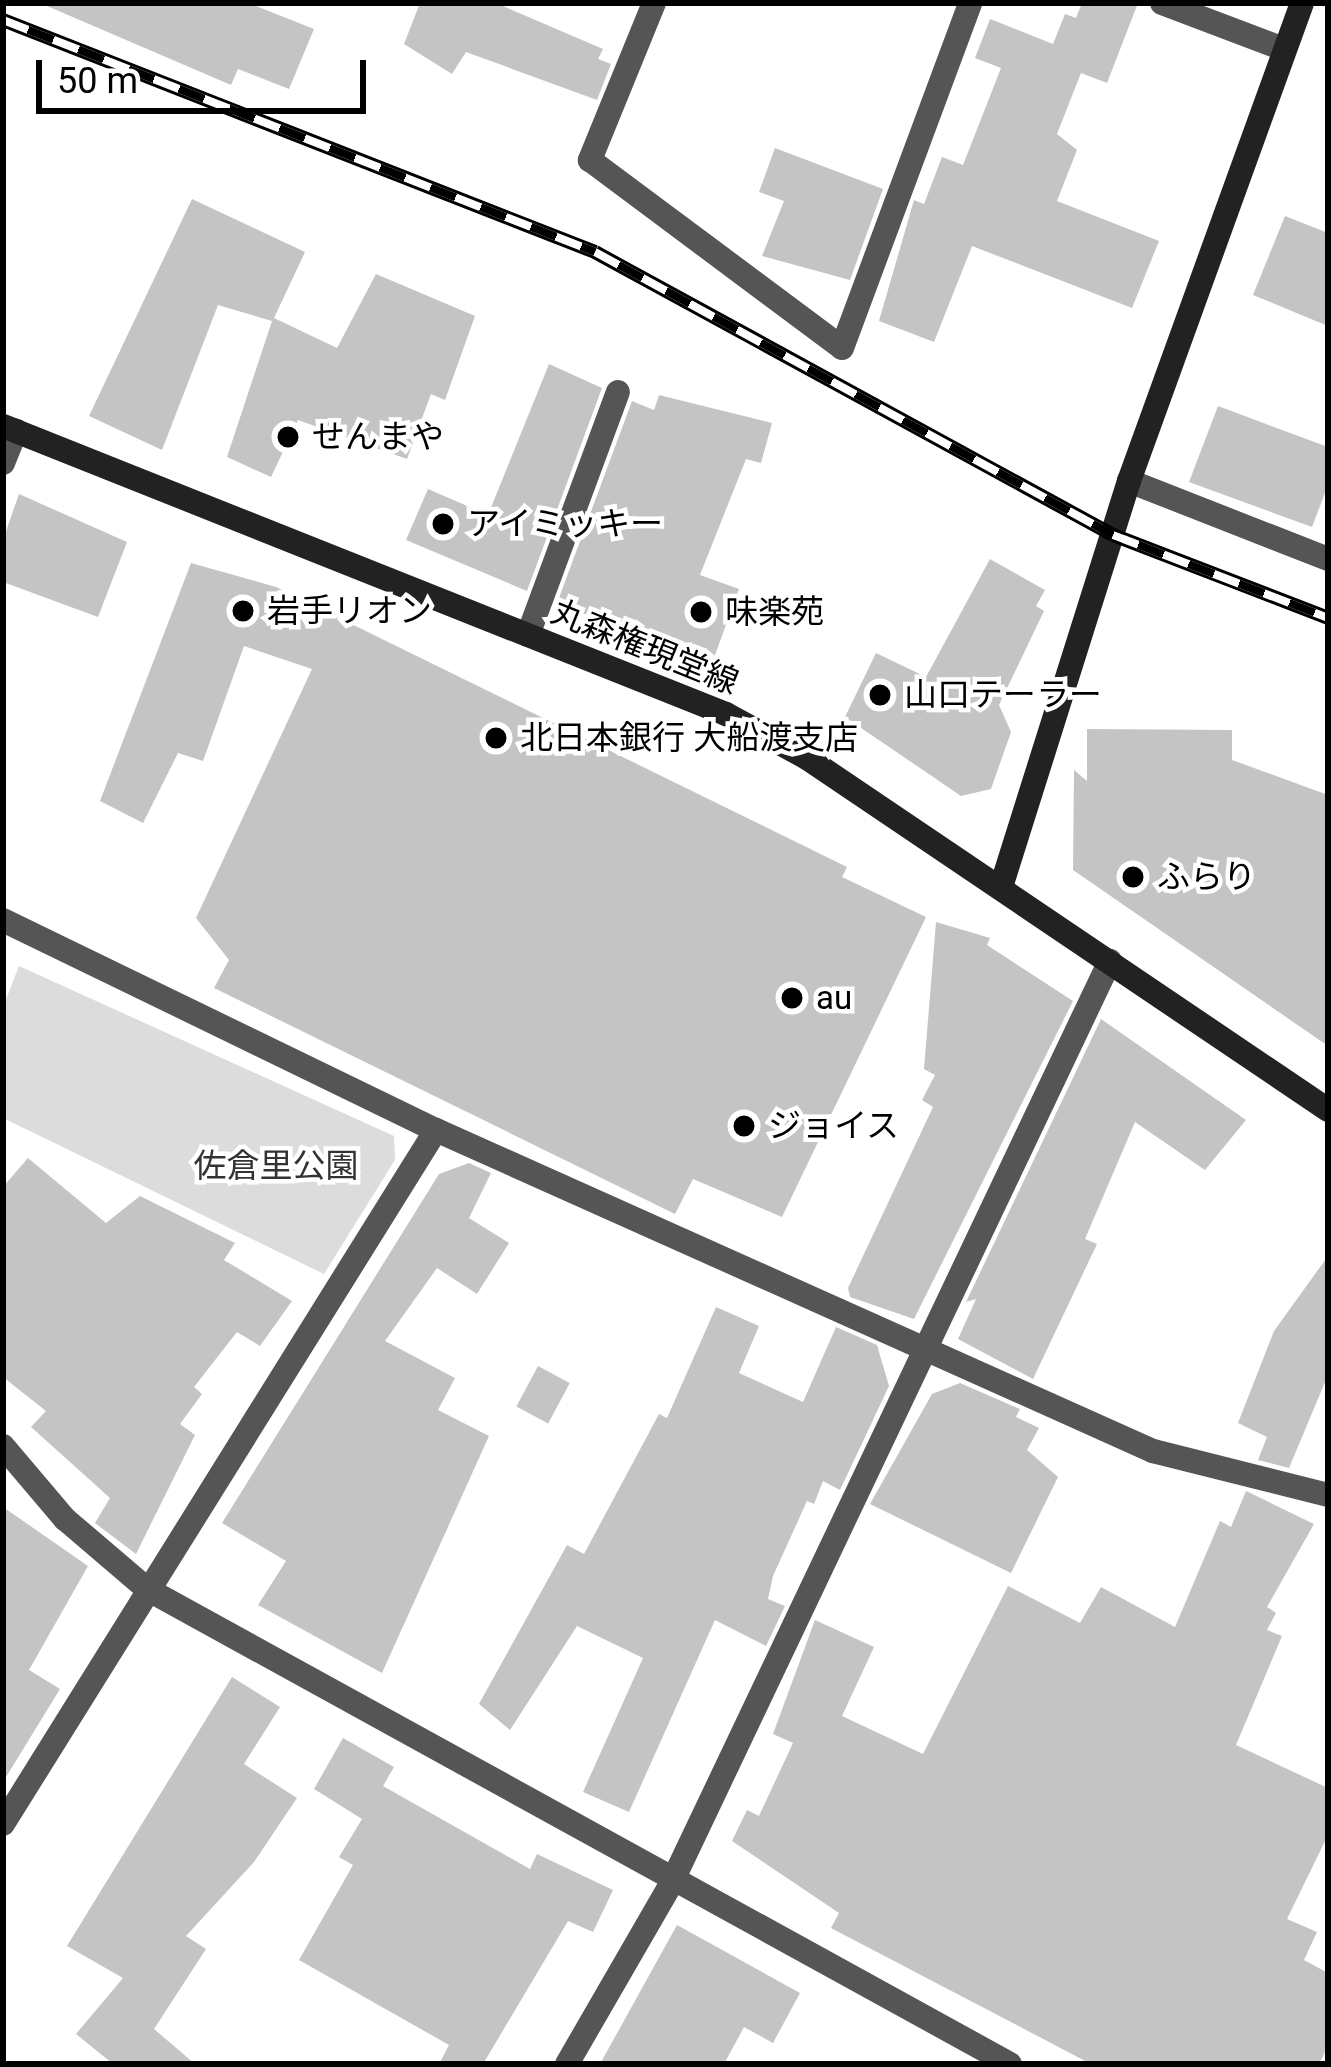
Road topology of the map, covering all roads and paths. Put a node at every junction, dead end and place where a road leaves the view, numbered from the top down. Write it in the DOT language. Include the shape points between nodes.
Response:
graph roads {
  1 [pos="654,3"];
  2 [pos="970,3"];
  3 [pos="1162,3"];
  4 [pos="1302,3"];
  5 [pos="1284,49"];
  6 [pos="618,392"];
  7 [pos="10,428"];
  8 [pos="3,463"];
  9 [pos="1129,481"];
  10 [pos="1328,559"];
  11 [pos="528,635"];
  12 [pos="1000,887"];
  13 [pos="3,920"];
  14 [pos="1110,961"];
  15 [pos="1328,1110"];
  16 [pos="436,1130"];
  17 [pos="923,1351"];
  18 [pos="3,1446"];
  19 [pos="1328,1495"];
  20 [pos="147,1589"];
  21 [pos="3,1824"];
  22 [pos="672,1882"];
  23 [pos="567,2064"];
  24 [pos="1010,2064"];
  1 -- 2 [label="street" via="590,160 842,349"];
  3 -- 5 [label="street"];
  4 -- 5 [label="main road"];
  5 -- 9 [label="main road"];
  6 -- 11 [label="street"];
  7 -- 8 [label="street"];
  7 -- 11 [label="main road, 丸森権現堂線"];
  9 -- 10 [label="street"];
  9 -- 12 [label="main road"];
  11 -- 12 [label="main road, 丸森権現堂線" via="726,714"];
  12 -- 14 [label="main road, 丸森権現堂線"];
  13 -- 16 [label="street"];
  14 -- 15 [label="main road, 丸森権現堂線"];
  14 -- 17 [label="street"];
  16 -- 17 [label="street"];
  16 -- 20 [label="street"];
  17 -- 19 [label="street" via="1153,1451"];
  17 -- 22 [label="street"];
  18 -- 20 [label="street" via="65,1519"];
  20 -- 21 [label="street"];
  20 -- 22 [label="street"];
  22 -- 23 [label="street"];
  22 -- 24 [label="street"];
}
